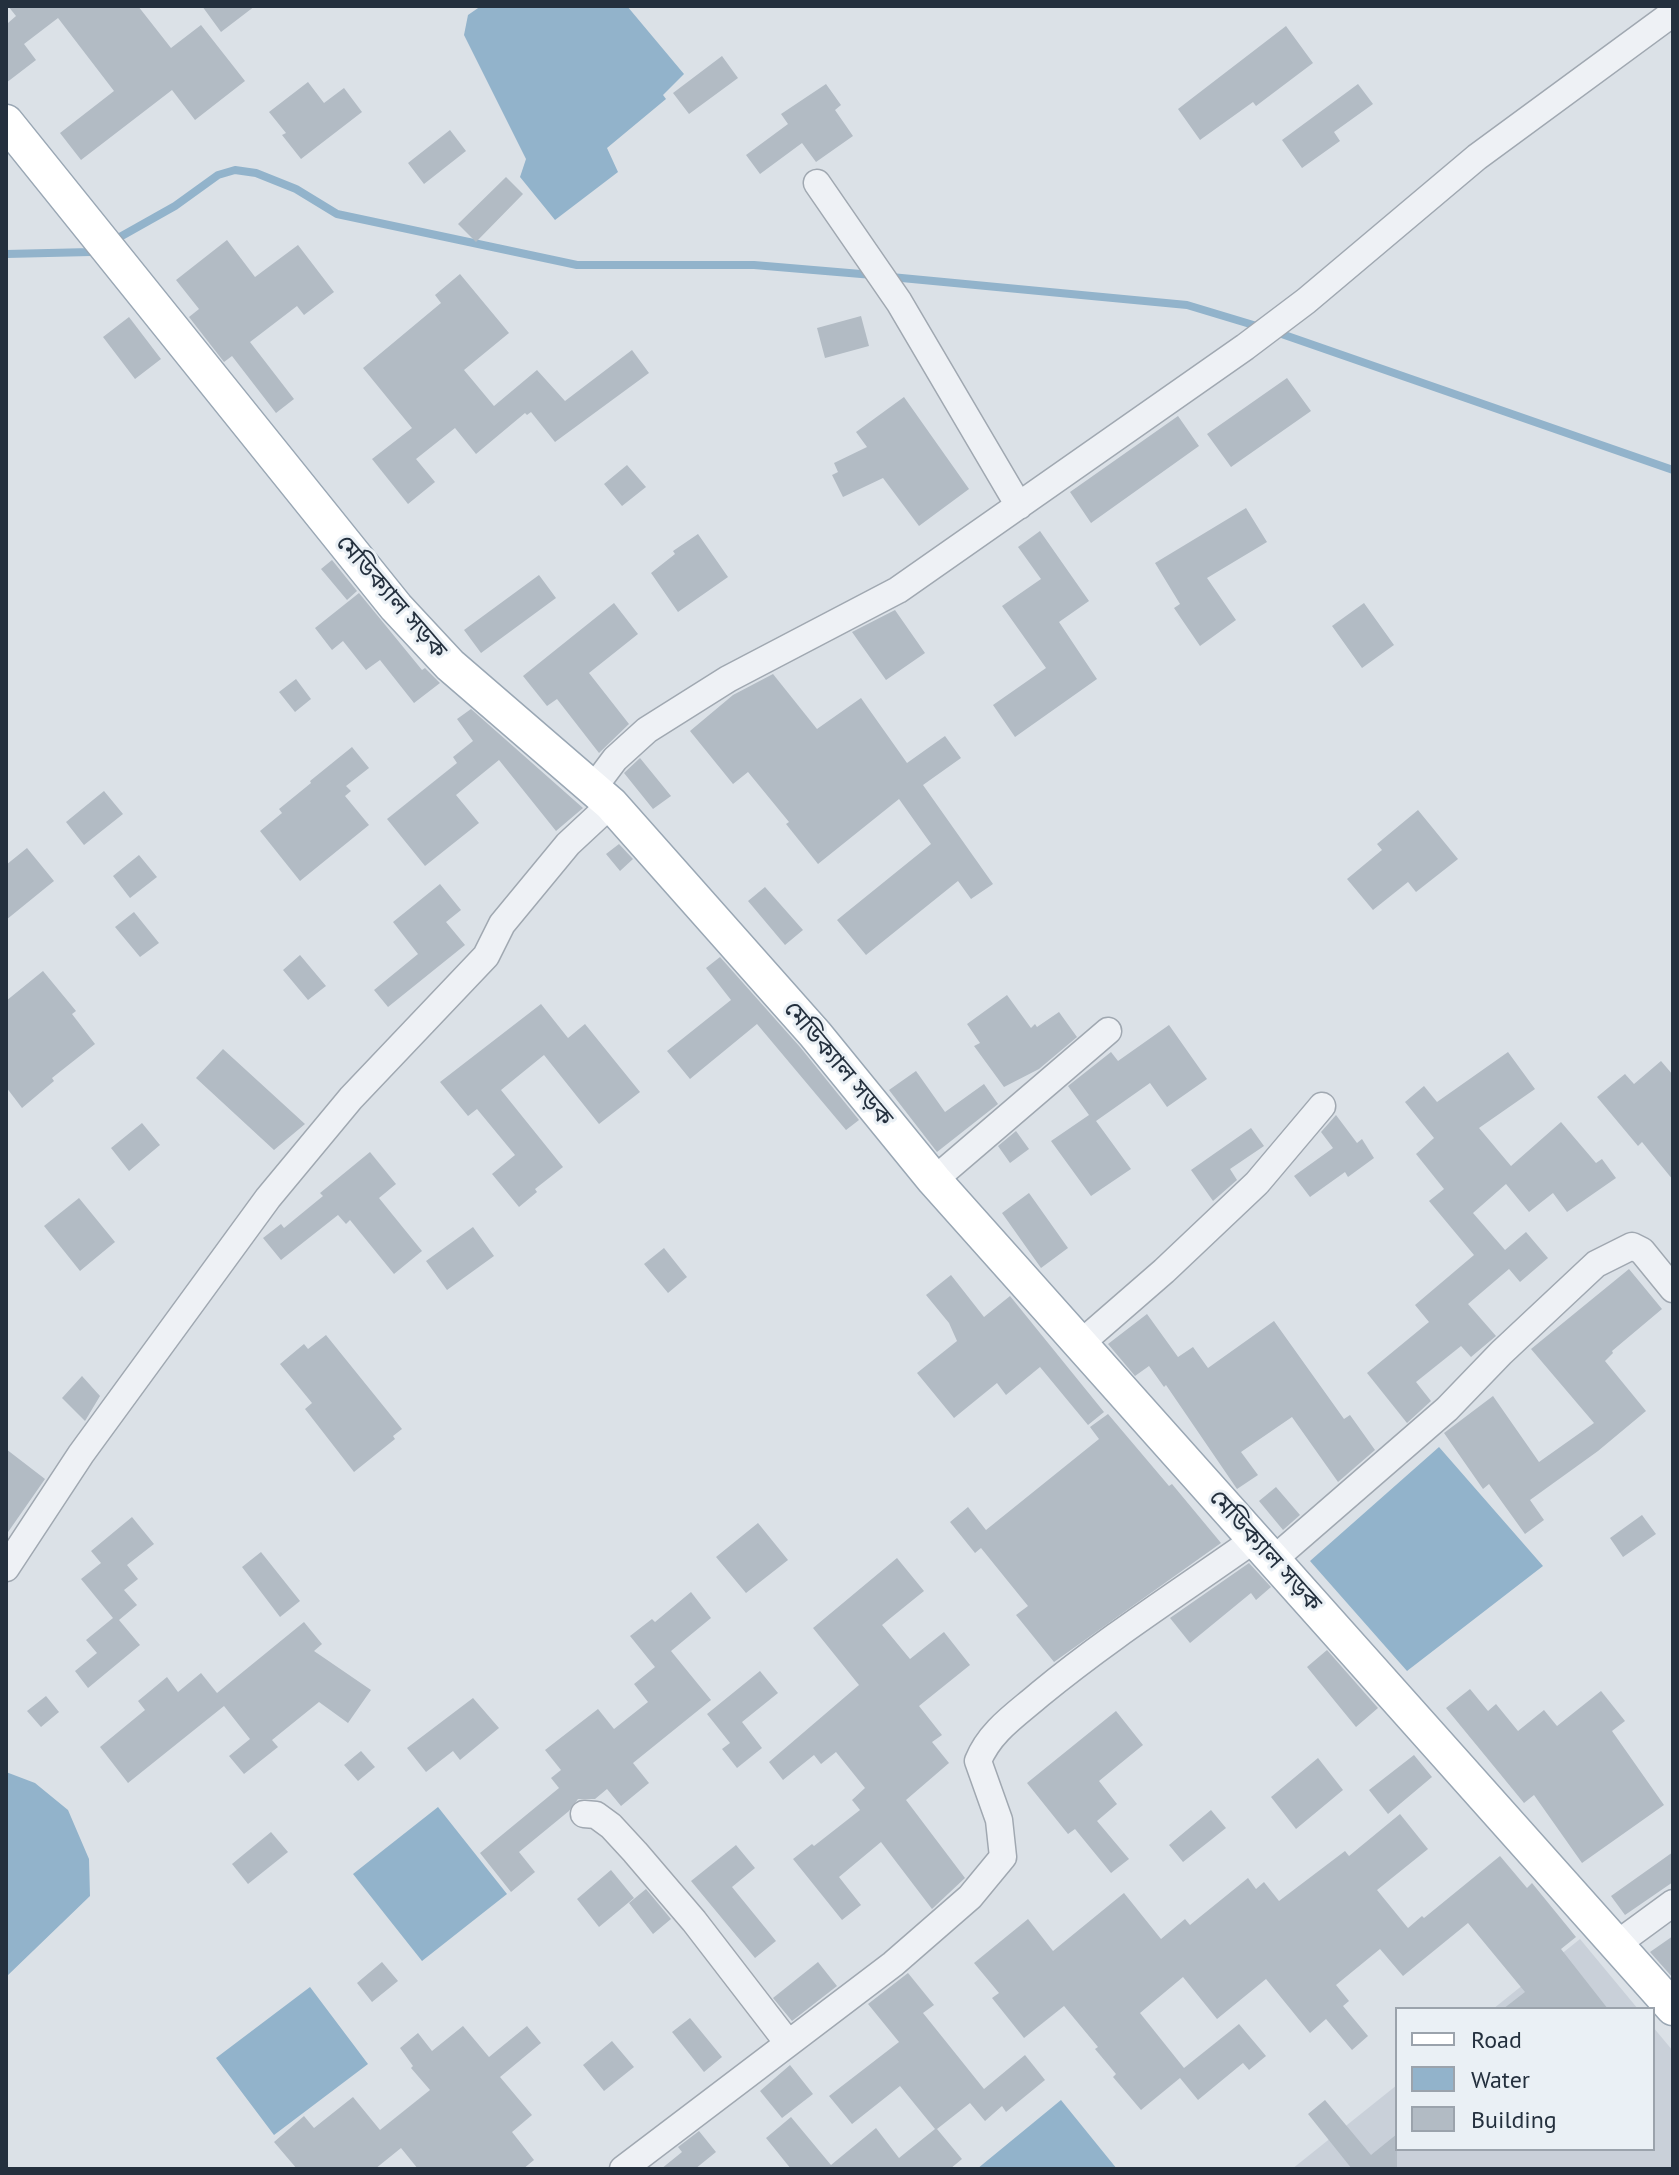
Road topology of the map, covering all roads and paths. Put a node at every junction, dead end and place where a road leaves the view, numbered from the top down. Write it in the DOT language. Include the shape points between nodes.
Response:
graph roads {
  1 [pos="1673,13"];
  2 [pos="6,122"];
  3 [pos="817,183"];
  4 [pos="1019,506"];
  5 [pos="602,796"];
  6 [pos="1108,1031"];
  7 [pos="1322,1106"];
  8 [pos="934,1180"];
  9 [pos="1673,1289"];
  10 [pos="1080,1344"];
  11 [pos="1264,1549"];
  12 [pos="6,1568"];
  13 [pos="584,1814"];
  14 [pos="1673,1903"];
  15 [pos="1617,1944"];
  16 [pos="1673,2008"];
  17 [pos="788,2043"];
  18 [pos="623,2169"];
  1 -- 4 [label="street" via="1477,157 1245,347"];
  2 -- 5 [label="main road, মেডিক্যাল সড়ক" via="396,607 450,665"];
  3 -- 4 [label="street" via="899,302"];
  4 -- 5 [label="street" via="898,590 728,679 647,730 615,759"];
  5 -- 8 [label="main road, মেডিক্যাল সড়ক" via="815,1034"];
  5 -- 12 [label="street" via="502,924 486,956 351,1098 268,1198 81,1454"];
  6 -- 8 [label="street"];
  7 -- 10 [label="street" via="1257,1183"];
  8 -- 10 [label="main road, মেডিক্যাল সড়ক"];
  9 -- 11 [label="street" via="1632,1246 1596,1264 1447,1409"];
  10 -- 11 [label="main road, মেডিক্যাল সড়ক"];
  11 -- 15 [label="main road, মেডিক্যাল সড়ক"];
  11 -- 17 [label="street" via="1080,1662 997,1730 978,1761 999,1820 1003,1857 970,1897 893,1964"];
  13 -- 17 [label="street" via="611,1826 635,1852"];
  14 -- 15 [label="street"];
  15 -- 16 [label="main road, মেডিক্যাল সড়ক"];
  17 -- 18 [label="street"];
}
